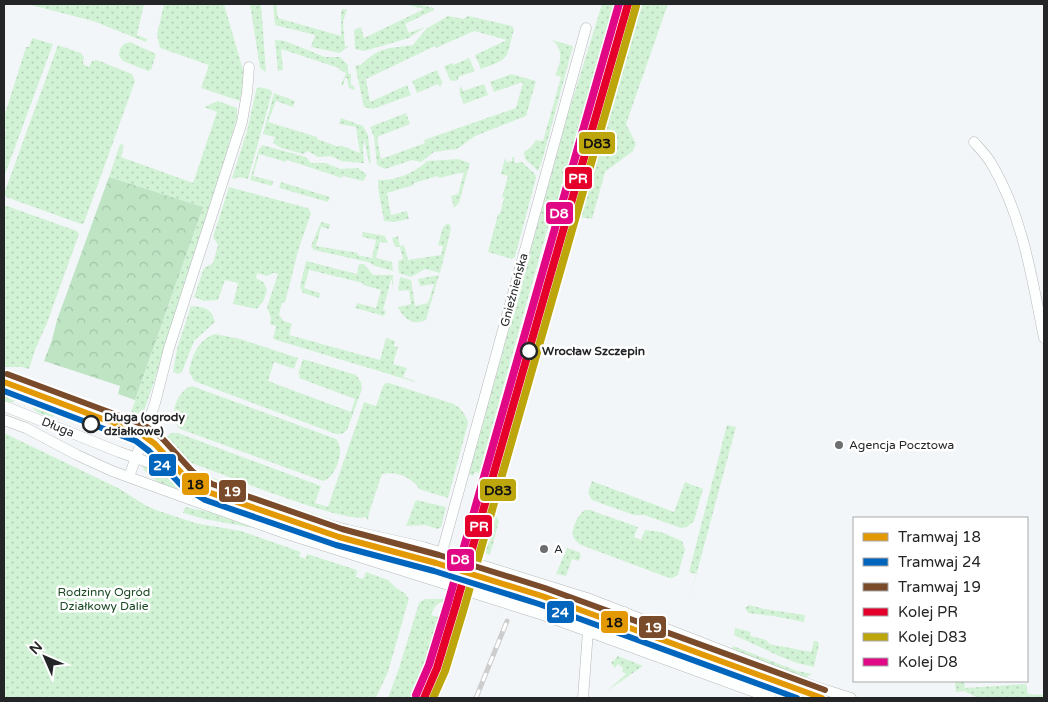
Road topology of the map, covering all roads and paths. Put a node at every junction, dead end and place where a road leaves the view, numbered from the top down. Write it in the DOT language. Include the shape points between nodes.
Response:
graph roads {
  1 [pos="586,28"];
  2 [pos="249,67"];
  3 [pos="974,142"];
  4 [pos="1044,338"];
  5 [pos="4,406"];
  6 [pos="4,420"];
  7 [pos="136,457"];
  8 [pos="129,477"];
  9 [pos="442,552"];
  10 [pos="569,592"];
  11 [pos="625,612"];
  12 [pos="588,631"];
  13 [pos="583,698"];
  14 [pos="771,698"];
  15 [pos="851,698"];
  1 -- 9 [label="street, Gnieźnieńska"];
  2 -- 7 [label="street" via="242,122"];
  3 -- 4 [label="street" via="991,163 1023,237"];
  5 -- 7 [label="street, Długa"];
  6 -- 8 [label="street, Długa"];
  7 -- 8 [label="street"];
  7 -- 9 [label="street, Długa" via="311,520"];
  8 -- 12 [label="street, Długa" via="296,537"];
  9 -- 10 [label="street, Długa"];
  10 -- 11 [label="street, Długa"];
  10 -- 12 [label="street" via="584,614"];
  11 -- 12 [label="street" via="600,619"];
  11 -- 15 [label="street, Długa" via="812,686"];
  12 -- 13 [label="street"];
  12 -- 14 [label="street, Długa"];
}
